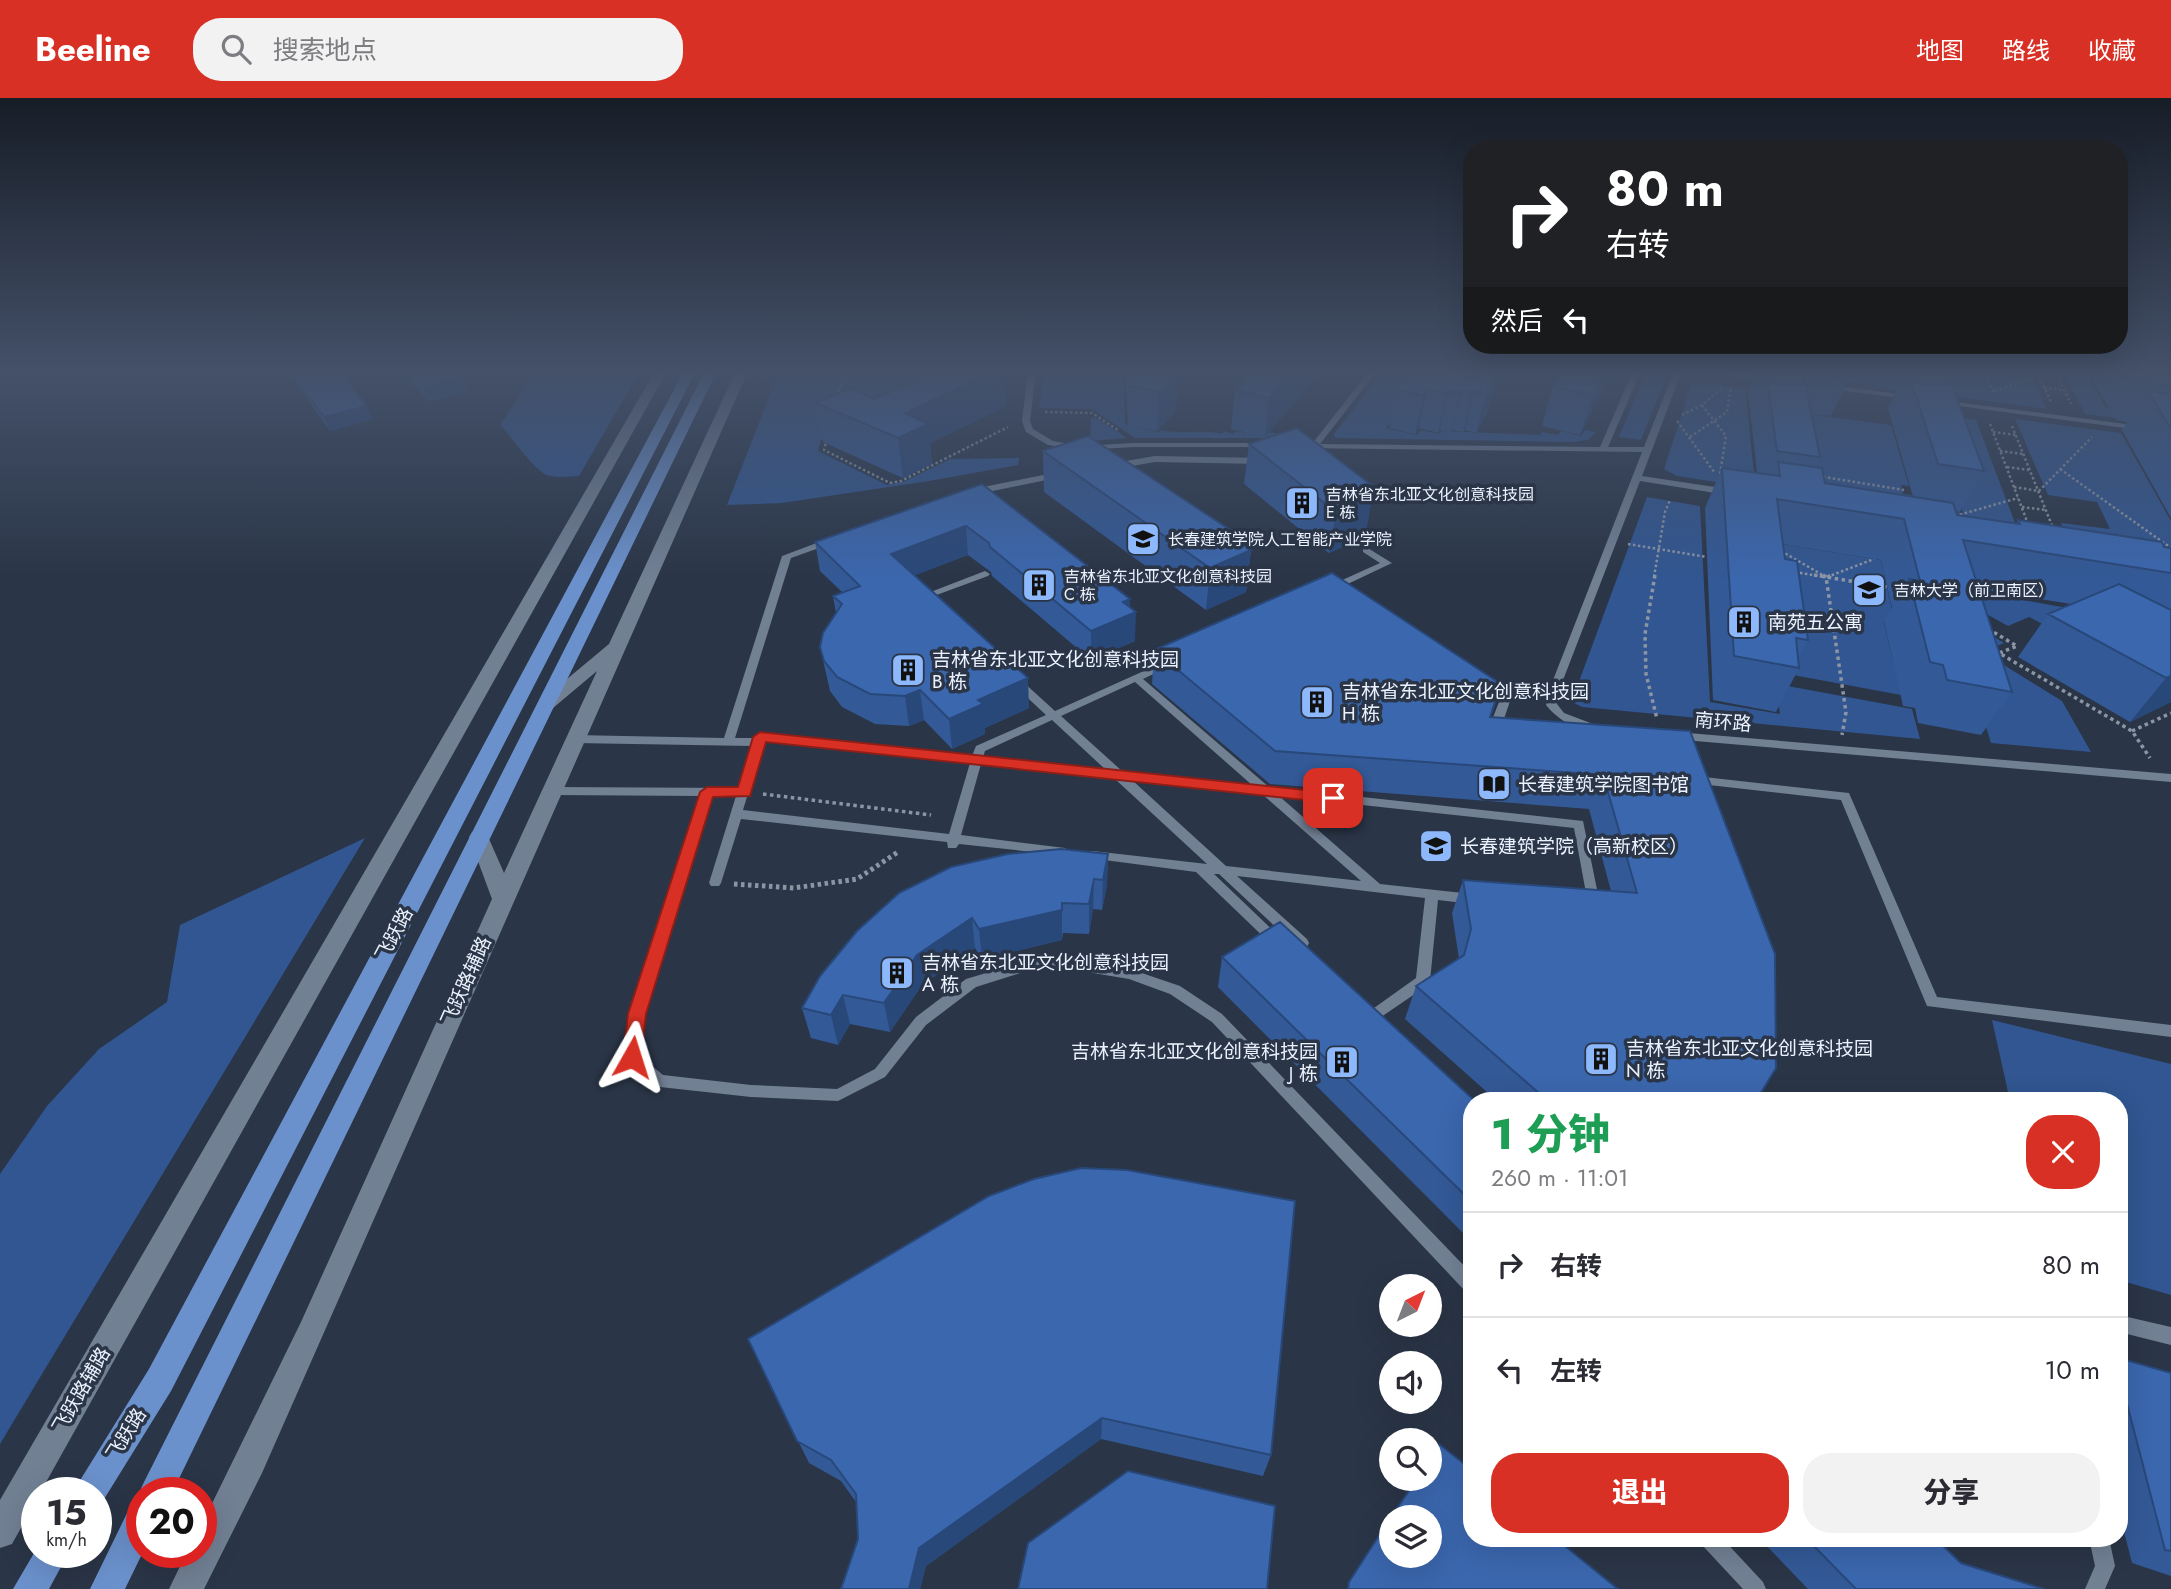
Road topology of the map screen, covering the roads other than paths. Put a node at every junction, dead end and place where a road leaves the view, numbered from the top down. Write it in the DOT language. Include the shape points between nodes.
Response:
graph roads {
  1 [pos="620,441"];
  2 [pos="653,441"];
  3 [pos="677,441"];
  4 [pos="710,441"];
  5 [pos="1048,441"];
  6 [pos="1318,441"];
  7 [pos="1607,441"];
  8 [pos="1652,441"];
  9 [pos="1272,445"];
  10 [pos="1300,446"];
  11 [pos="1314,446"];
  12 [pos="1603,449"];
  13 [pos="1648,450"];
  14 [pos="1275,462"];
  15 [pos="1102,468"];
  16 [pos="1063,475"];
  17 [pos="1638,478"];
  18 [pos="1735,493"];
  19 [pos="957,497"];
  20 [pos="839,538"];
  21 [pos="1366,550"];
  22 [pos="985,574"];
  23 [pos="1323,593"];
  24 [pos="930,607"];
  25 [pos="617,645"];
  26 [pos="1174,661"];
  27 [pos="1003,670"];
  28 [pos="1136,678"];
  29 [pos="1511,684"];
  30 [pos="546,704"];
  31 [pos="1055,715"];
  32 [pos="1608,730"];
  33 [pos="1663,734"];
  34 [pos="574,740"];
  35 [pos="728,742"];
  36 [pos="758,742"];
  37 [pos="1503,742"];
  38 [pos="975,762"];
  39 [pos="1691,769"];
  40 [pos="1122,777"];
  41 [pos="2171,778"];
  42 [pos="551,791"];
  43 [pos="707,792"];
  44 [pos="744,792"];
  45 [pos="1268,792"];
  46 [pos="738,814"];
  47 [pos="480,837"];
  48 [pos="1070,858"];
  49 [pos="1084,860"];
  50 [pos="1200,867"];
  51 [pos="1231,876"];
  52 [pos="715,883"];
  53 [pos="1376,888"];
  54 [pos="1432,894"];
  55 [pos="503,898"];
  56 [pos="1287,950"];
  57 [pos="1311,951"];
  58 [pos="1371,1008"];
  59 [pos="1354,1014"];
  60 [pos="1391,1027"];
  61 [pos="2171,1031"];
  62 [pos="1463,1277"];
  63 [pos="2128,1325"];
  64 [pos="2171,1336"];
  65 [pos="100,1477"];
  66 [pos="163,1477"];
  67 [pos="0,1532"];
  68 [pos="1717,1547"];
  69 [pos="2101,1547"];
  70 [pos="126,1551"];
  71 [pos="43,1568"];
  72 [pos="30,1589"];
  73 [pos="107,1589"];
  74 [pos="186,1589"];
  75 [pos="1756,1589"];
  76 [pos="2095,1589"];
  1 -- 67 [label="street, 飞跃路辅路"];
  2 -- 65 [label="main road, 飞跃路" via="160,1380"];
  3 -- 30 [label="main road, 飞跃路"];
  4 -- 25 [label="street, 飞跃路辅路"];
  5 -- 9 [label="lane" via="1066,447"];
  6 -- 11 [label="lane"];
  7 -- 12 [label="lane"];
  8 -- 13 [label="lane"];
  10 -- 11 [label="lane"];
  11 -- 12 [label="lane"];
  12 -- 13 [label="lane"];
  13 -- 17 [label="lane"];
  14 -- 15 [label="lane" via="1155,459"];
  16 -- 19 [label="lane" via="983,488"];
  17 -- 18 [label="lane"];
  17 -- 32 [label="lane" via="1553,693 1552,705 1560,715"];
  20 -- 35 [label="lane" via="787,556"];
  21 -- 23 [label="lane" via="1387,563"];
  22 -- 24 [label="lane" via="920,598"];
  25 -- 30 [label="street"];
  25 -- 34 [label="street, 飞跃路辅路"];
  26 -- 28 [label="lane"];
  27 -- 31 [label="lane"];
  28 -- 31 [label="lane"];
  28 -- 45 [label="lane"];
  29 -- 37 [label="lane" via="1490,740"];
  30 -- 47 [label="main road, 飞跃路"];
  31 -- 38 [label="lane" via="981,749"];
  31 -- 40 [label="lane"];
  33 -- 41 [label="lane, 南环路"];
  34 -- 35 [label="lane"];
  34 -- 42 [label="street, 飞跃路辅路"];
  35 -- 36 [label="lane"];
  36 -- 44 [label="lane"];
  36 -- 45 [label="lane" via="760,737 1579,824 1596,913 1583,913 1598,916 1580,824"];
  38 -- 40 [label="lane"];
  38 -- 48 [label="lane" via="950,845"];
  39 -- 61 [label="lane" via="1695,780 1845,796 1932,1002"];
  40 -- 45 [label="lane"];
  40 -- 51 [label="lane"];
  42 -- 43 [label="lane"];
  42 -- 55 [label="street, 飞跃路辅路"];
  43 -- 44 [label="lane"];
  43 -- 62 [label="lane" via="637,1014 632,1057 660,1081 838,1095 880,1073 922,1021 971,983 1020,968 1063,963 1130,974 1175,990 1217,1018"];
  44 -- 46 [label="lane"];
  45 -- 53 [label="lane"];
  46 -- 50 [label="lane"];
  46 -- 52 [label="lane"];
  47 -- 55 [label="street"];
  47 -- 66 [label="main road, 飞跃路"];
  49 -- 51 [label="lane"];
  50 -- 53 [label="lane"];
  50 -- 56 [label="lane"];
  51 -- 54 [label="lane" via="1488,902"];
  51 -- 57 [label="lane"];
  53 -- 54 [label="lane"];
  54 -- 59 [label="lane" via="1423,981 1364,1023"];
  55 -- 74 [label="street, 飞跃路辅路" via="289,1381 232,1504"];
  58 -- 60 [label="lane"];
  63 -- 64 [label="lane"];
  68 -- 75 [label="lane"];
  69 -- 76 [label="lane" via="2105,1566"];
  70 -- 73 [label="main road"];
  71 -- 72 [label="main road"];
}
